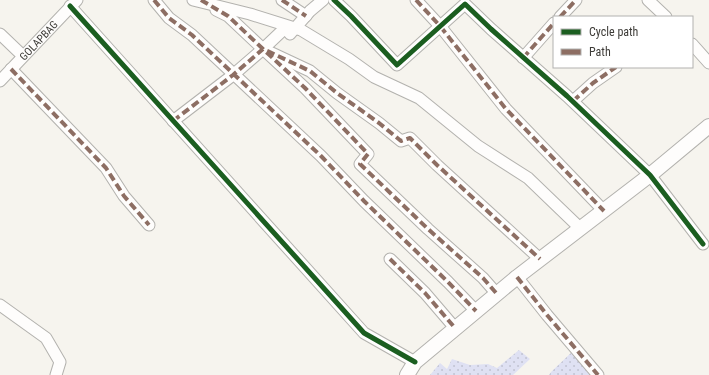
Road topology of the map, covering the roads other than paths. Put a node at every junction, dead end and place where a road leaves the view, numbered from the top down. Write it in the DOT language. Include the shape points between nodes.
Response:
graph roads {
  1 [pos="154,0"];
  2 [pos="198,0"];
  3 [pos="282,0"];
  4 [pos="323,0"];
  5 [pos="334,0"];
  6 [pos="416,0"];
  7 [pos="576,0"];
  8 [pos="648,0"];
  9 [pos="73,3"];
  10 [pos="306,16"];
  11 [pos="561,16"];
  12 [pos="665,16"];
  13 [pos="553,24"];
  14 [pos="440,26"];
  15 [pos="296,28"];
  16 [pos="0,34"];
  17 [pos="693,45"];
  18 [pos="263,49"];
  19 [pos="23,56"];
  20 [pos="523,58"];
  21 [pos="709,63"];
  22 [pos="615,68"];
  23 [pos="11,69"];
  24 [pos="233,75"];
  25 [pos="0,81"];
  26 [pos="573,102"];
  27 [pos="173,121"];
  28 [pos="709,126"];
  29 [pos="650,175"];
  30 [pos="604,211"];
  31 [pos="149,225"];
  32 [pos="581,228"];
  33 [pos="707,245"];
  34 [pos="390,259"];
  35 [pos="540,259"];
  36 [pos="517,277"];
  37 [pos="497,294"];
  38 [pos="0,305"];
  39 [pos="476,311"];
  40 [pos="455,328"];
  41 [pos="415,362"];
  42 [pos="56,375"];
  43 [pos="407,375"];
  44 [pos="598,375"];
  1 -- 24 [label="street" via="169,18 192,35"];
  2 -- 15 [label="street"];
  2 -- 18 [label="street" via="228,16"];
  3 -- 10 [label="street"];
  4 -- 10 [label="street"];
  5 -- 14 [label="street" via="397,65"];
  6 -- 14 [label="street"];
  7 -- 11 [label="street"];
  8 -- 12 [label="street"];
  9 -- 19 [label="street, GOLAPBAG"];
  9 -- 27 [label="street"];
  10 -- 15 [label="street"];
  13 -- 20 [label="street"];
  14 -- 20 [label="street" via="465,4"];
  14 -- 30 [label="street" via="506,109"];
  15 -- 18 [label="street" via="290,34 286,29 283,30"];
  15 -- 32 [label="street" via="343,55 374,77 419,98 478,146 528,178"];
  16 -- 19 [label="street"];
  17 -- 21 [label="street"];
  18 -- 24 [label="street"];
  18 -- 35 [label="street" via="310,71 401,141 410,138"];
  18 -- 37 [label="street" via="305,88 368,154 360,164"];
  19 -- 23 [label="street, GOLAPBAG"];
  20 -- 26 [label="street"];
  22 -- 26 [label="street" via="593,83"];
  23 -- 25 [label="street, GOLAPBAG"];
  23 -- 31 [label="street" via="106,168 124,196"];
  24 -- 27 [label="street"];
  24 -- 39 [label="street" via="321,156"];
  26 -- 29 [label="street"];
  27 -- 41 [label="street" via="364,333"];
  28 -- 29 [label="street"];
  29 -- 30 [label="street"];
  29 -- 33 [label="street"];
  30 -- 32 [label="street"];
  32 -- 35 [label="street"];
  34 -- 40 [label="street" via="425,293"];
  35 -- 36 [label="street"];
  36 -- 37 [label="street"];
  36 -- 44 [label="street"];
  37 -- 39 [label="street"];
  38 -- 42 [label="street" via="46,338 60,362"];
  39 -- 40 [label="street"];
  40 -- 41 [label="street"];
  41 -- 43 [label="street"];
}
